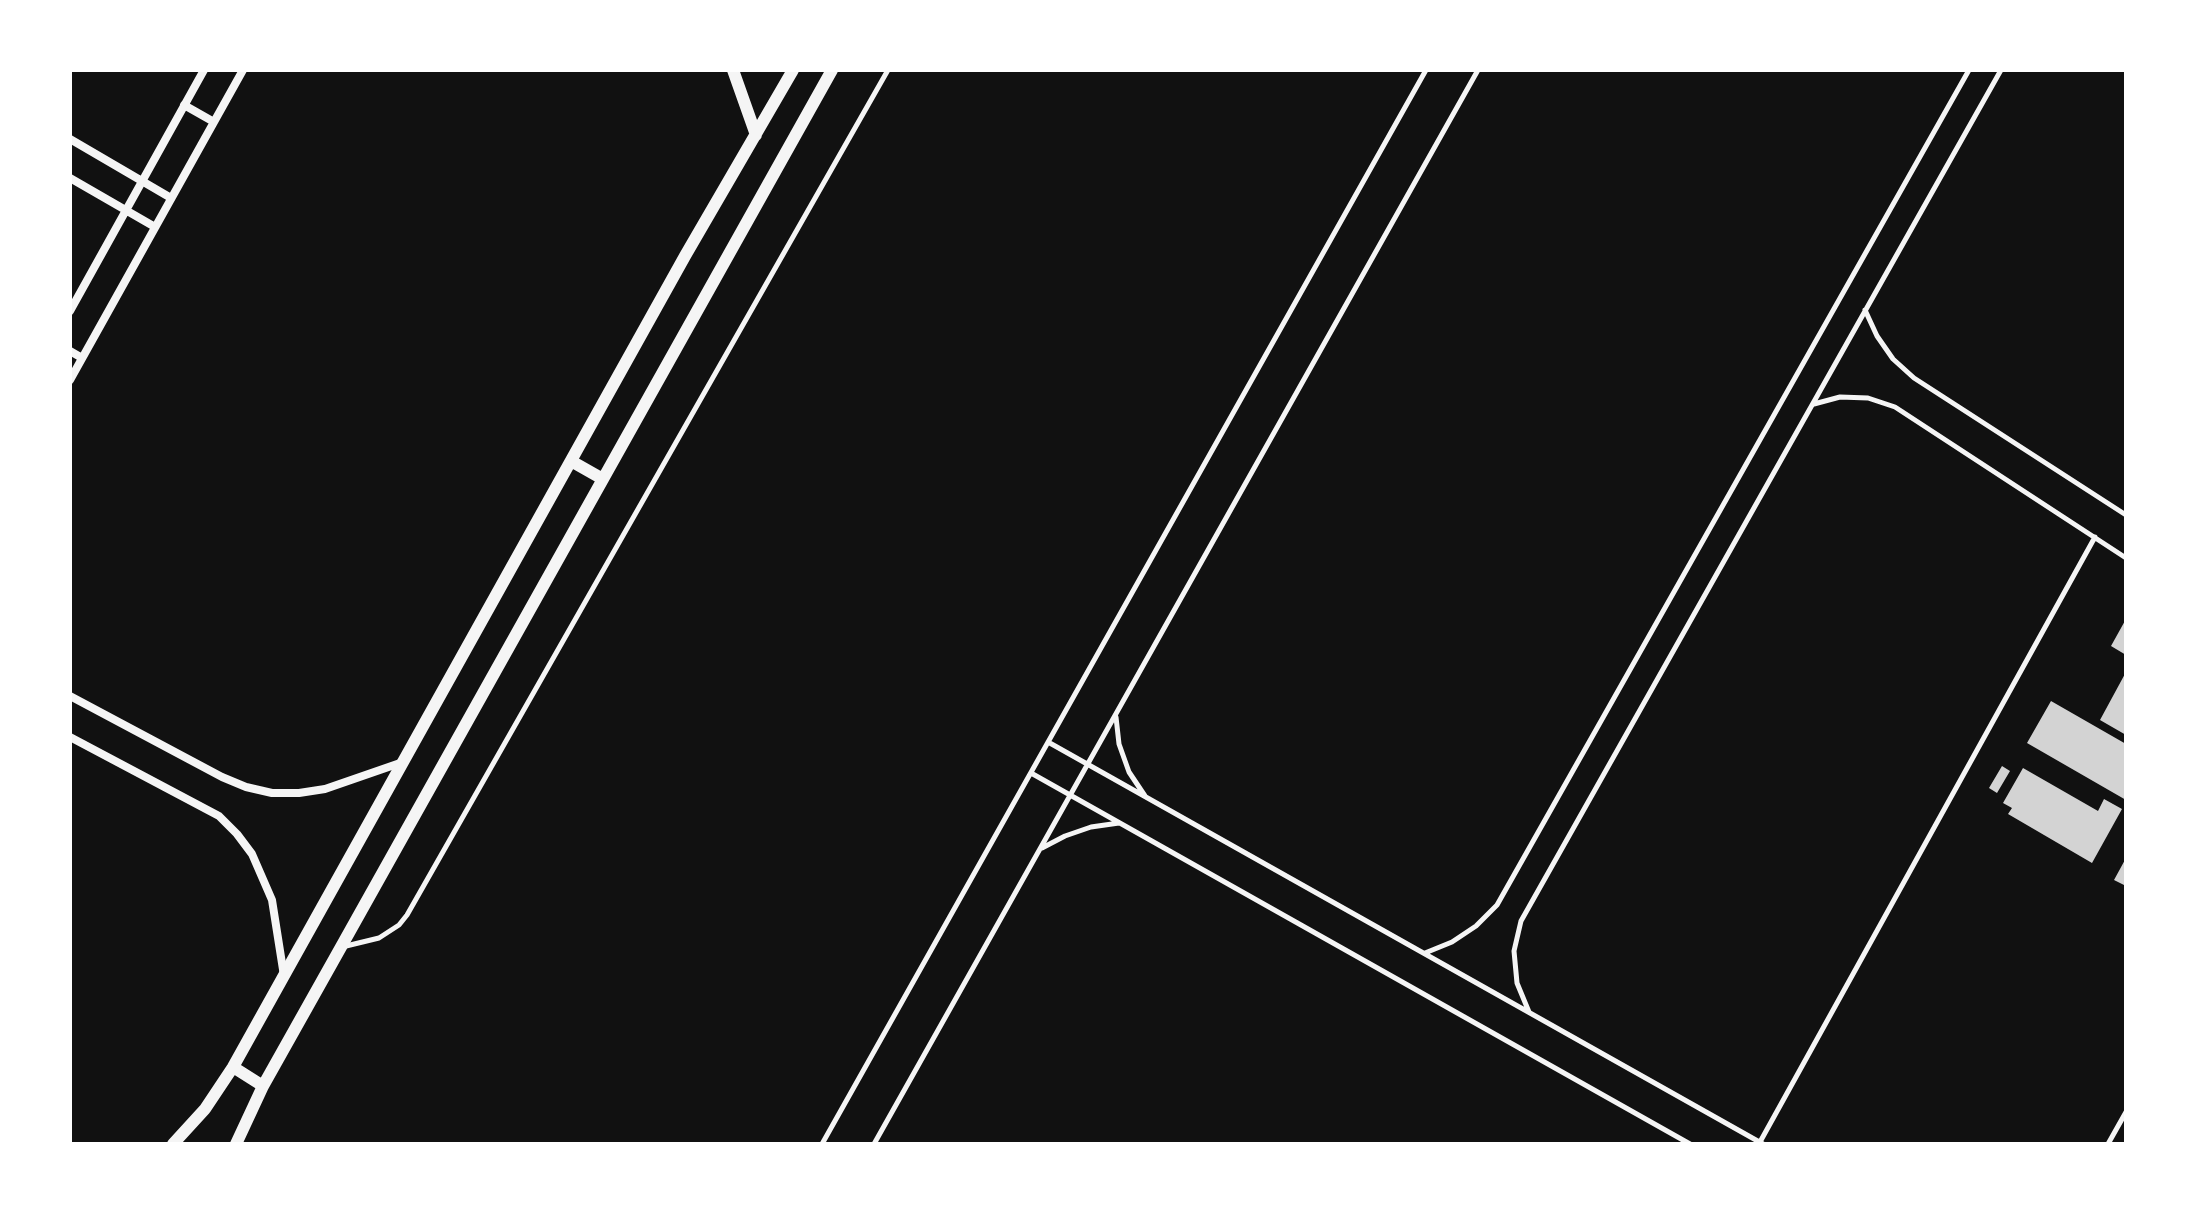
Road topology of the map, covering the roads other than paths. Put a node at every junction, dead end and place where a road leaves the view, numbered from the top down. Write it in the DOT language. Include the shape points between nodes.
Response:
graph roads {
  1 [pos="204,70"];
  2 [pos="243,70"];
  3 [pos="733,70"];
  4 [pos="793,70"];
  5 [pos="832,70"];
  6 [pos="888,70"];
  7 [pos="1426,70"];
  8 [pos="1478,70"];
  9 [pos="1969,70"];
  10 [pos="2001,70"];
  11 [pos="184,105"];
  12 [pos="214,122"];
  13 [pos="756,135"];
  14 [pos="70,139"];
  15 [pos="70,178"];
  16 [pos="142,181"];
  17 [pos="171,198"];
  18 [pos="126,210"];
  19 [pos="155,227"];
  20 [pos="1865,310"];
  21 [pos="70,311"];
  22 [pos="70,351"];
  23 [pos="82,358"];
  24 [pos="70,380"];
  25 [pos="1813,404"];
  26 [pos="571,461"];
  27 [pos="601,478"];
  28 [pos="2126,515"];
  29 [pos="2095,537"];
  30 [pos="2126,558"];
  31 [pos="70,696"];
  32 [pos="1116,715"];
  33 [pos="70,737"];
  34 [pos="1048,742"];
  35 [pos="404,761"];
  36 [pos="1088,764"];
  37 [pos="1031,773"];
  38 [pos="1070,795"];
  39 [pos="1146,797"];
  40 [pos="1119,823"];
  41 [pos="1041,848"];
  42 [pos="341,947"];
  43 [pos="1425,953"];
  44 [pos="284,976"];
  45 [pos="1529,1012"];
  46 [pos="233,1067"];
  47 [pos="263,1086"];
  48 [pos="2126,1112"];
  49 [pos="877,1143"];
  50 [pos="1762,1143"];
  51 [pos="173,1144"];
  52 [pos="236,1144"];
  53 [pos="822,1144"];
  54 [pos="1690,1144"];
  55 [pos="2108,1144"];
  1 -- 11 [label="street"];
  2 -- 12 [label="street"];
  3 -- 13 [label="street"];
  4 -- 13 [label="street"];
  5 -- 27 [label="street"];
  6 -- 42 [label="lane" via="407,915 379,938"];
  7 -- 34 [label="lane"];
  8 -- 32 [label="lane"];
  9 -- 43 [label="lane" via="1497,905 1476,926"];
  10 -- 20 [label="lane"];
  11 -- 12 [label="street"];
  11 -- 16 [label="street"];
  12 -- 17 [label="street"];
  13 -- 26 [label="street"];
  14 -- 16 [label="street"];
  15 -- 18 [label="street"];
  16 -- 17 [label="street"];
  16 -- 18 [label="street"];
  17 -- 19 [label="street"];
  18 -- 19 [label="street"];
  18 -- 21 [label="street"];
  19 -- 23 [label="street"];
  20 -- 25 [label="lane"];
  20 -- 28 [label="lane" via="1893,359 1914,378"];
  22 -- 23 [label="street"];
  23 -- 24 [label="street"];
  25 -- 29 [label="lane" via="1840,397 1868,398 1895,407"];
  25 -- 45 [label="lane" via="1521,921 1514,951 1517,983"];
  26 -- 27 [label="street"];
  26 -- 35 [label="street"];
  27 -- 42 [label="street"];
  29 -- 30 [label="lane"];
  29 -- 50 [label="lane"];
  31 -- 35 [label="street" via="222,777 272,793 325,789"];
  32 -- 36 [label="lane"];
  32 -- 39 [label="lane" via="1129,772"];
  33 -- 44 [label="street" via="219,816 237,834 272,900"];
  34 -- 36 [label="lane"];
  34 -- 37 [label="lane"];
  35 -- 44 [label="street"];
  36 -- 38 [label="lane"];
  36 -- 39 [label="lane"];
  37 -- 38 [label="lane"];
  37 -- 53 [label="lane"];
  38 -- 40 [label="lane"];
  38 -- 41 [label="lane"];
  39 -- 43 [label="lane"];
  40 -- 41 [label="lane" via="1091,827"];
  40 -- 54 [label="lane"];
  41 -- 49 [label="lane"];
  42 -- 47 [label="street"];
  43 -- 45 [label="lane"];
  44 -- 46 [label="street"];
  45 -- 50 [label="lane"];
  46 -- 47 [label="street"];
  46 -- 51 [label="street"];
  47 -- 52 [label="street"];
  48 -- 55 [label="lane"];
}
